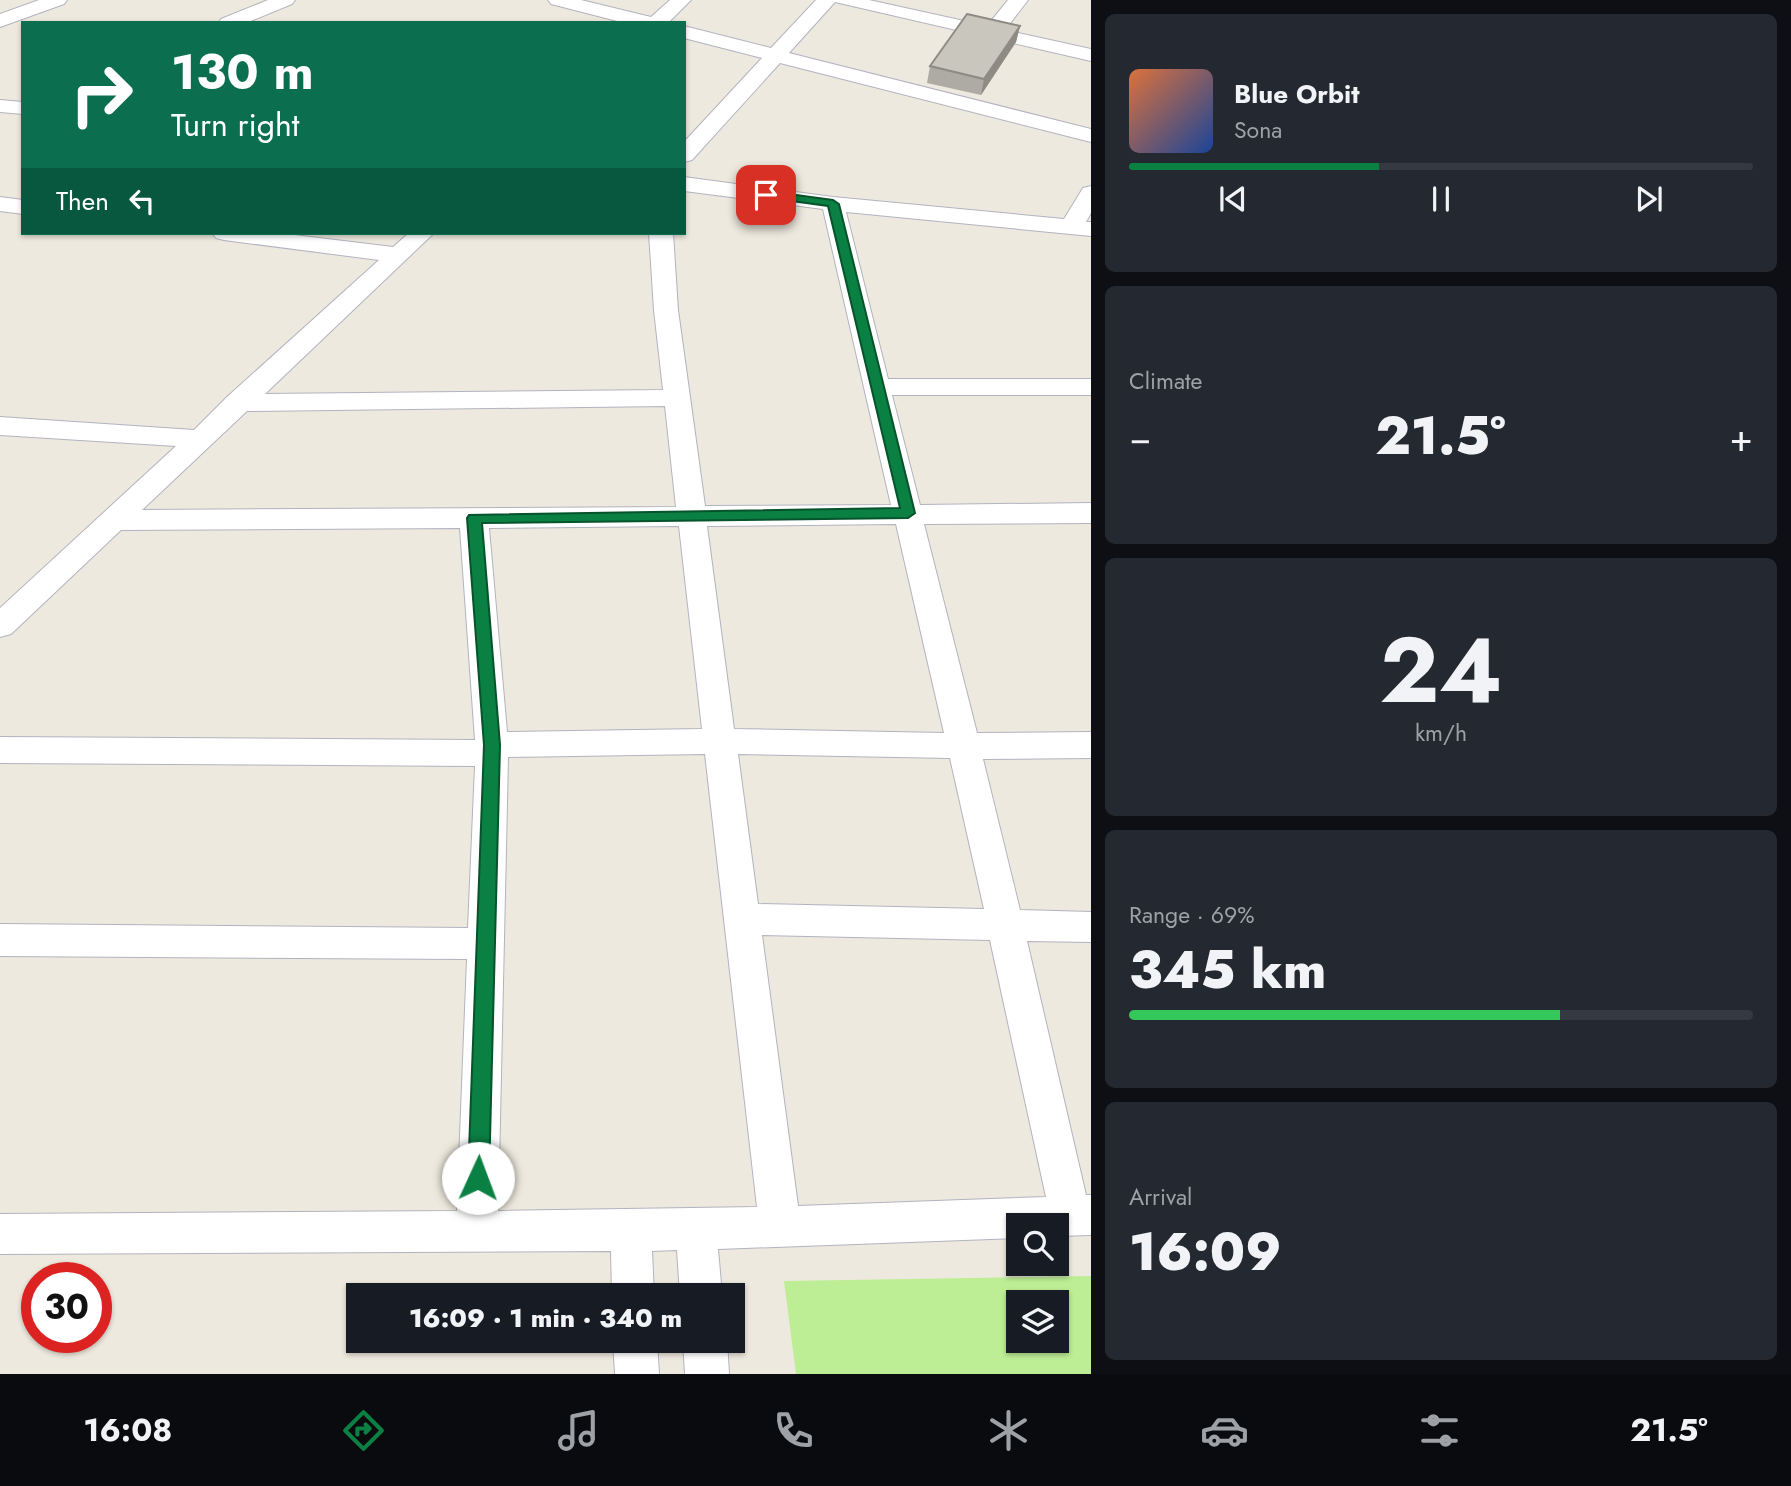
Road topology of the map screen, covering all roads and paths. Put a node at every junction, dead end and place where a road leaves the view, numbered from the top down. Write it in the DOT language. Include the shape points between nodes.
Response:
graph roads {
  1 [pos="285,0"];
  2 [pos="558,0"];
  3 [pos="681,0"];
  4 [pos="827,0"];
  5 [pos="843,0"];
  6 [pos="1018,0"];
  7 [pos="39,2"];
  8 [pos="0,21"];
  9 [pos="233,21"];
  10 [pos="641,21"];
  11 [pos="658,21"];
  12 [pos="686,33"];
  13 [pos="992,33"];
  14 [pos="1091,55"];
  15 [pos="777,56"];
  16 [pos="1091,136"];
  17 [pos="686,153"];
  18 [pos="686,184"];
  19 [pos="1091,193"];
  20 [pos="0,204"];
  21 [pos="833,204"];
  22 [pos="21,207"];
  23 [pos="1081,228"];
  24 [pos="240,235"];
  25 [pos="420,235"];
  26 [pos="662,235"];
  27 [pos="398,255"];
  28 [pos="877,387"];
  29 [pos="1091,387"];
  30 [pos="678,398"];
  31 [pos="236,403"];
  32 [pos="0,426"];
  33 [pos="198,439"];
  34 [pos="908,513"];
  35 [pos="1091,513"];
  36 [pos="691,516"];
  37 [pos="474,518"];
  38 [pos="111,520"];
  39 [pos="0,626"];
  40 [pos="718,741"];
  41 [pos="1091,744"];
  42 [pos="964,746"];
  43 [pos="492,749"];
  44 [pos="0,750"];
  45 [pos="740,919"];
  46 [pos="1006,925"];
  47 [pos="1091,927"];
  48 [pos="0,940"];
  49 [pos="486,944"];
  50 [pos="1081,1215"];
  51 [pos="780,1226"];
  52 [pos="477,1230"];
  53 [pos="696,1230"];
  54 [pos="631,1231"];
  55 [pos="0,1234"];
  56 [pos="633,1283"];
  57 [pos="700,1283"];
  58 [pos="636,1353"];
  59 [pos="706,1353"];
  60 [pos="637,1374"];
  61 [pos="708,1374"];
  1 -- 9 [label="street"];
  2 -- 10 [label="street"];
  3 -- 11 [label="street"];
  4 -- 15 [label="street"];
  5 -- 13 [label="street"];
  6 -- 13 [label="street"];
  7 -- 8 [label="street"];
  12 -- 15 [label="street"];
  13 -- 14 [label="street"];
  15 -- 16 [label="street"];
  15 -- 17 [label="street"];
  18 -- 21 [label="street"];
  19 -- 23 [label="street"];
  20 -- 22 [label="street"];
  21 -- 23 [label="street"];
  21 -- 28 [label="street"];
  24 -- 27 [label="street"];
  25 -- 27 [label="street"];
  26 -- 30 [label="street"];
  27 -- 31 [label="street"];
  28 -- 29 [label="street"];
  28 -- 34 [label="street"];
  30 -- 31 [label="street"];
  30 -- 36 [label="street"];
  31 -- 33 [label="street"];
  32 -- 33 [label="street"];
  33 -- 38 [label="street"];
  34 -- 35 [label="street"];
  34 -- 36 [label="street"];
  34 -- 42 [label="street"];
  36 -- 37 [label="street"];
  36 -- 40 [label="street"];
  37 -- 38 [label="street"];
  37 -- 43 [label="street"];
  38 -- 39 [label="street"];
  40 -- 42 [label="street"];
  40 -- 43 [label="street"];
  40 -- 45 [label="street"];
  41 -- 42 [label="street"];
  42 -- 46 [label="street"];
  43 -- 44 [label="street"];
  43 -- 49 [label="street"];
  45 -- 46 [label="street"];
  45 -- 51 [label="street"];
  46 -- 47 [label="street"];
  46 -- 50 [label="street"];
  48 -- 49 [label="street"];
  49 -- 52 [label="street"];
  50 -- 51 [label="street"];
  51 -- 53 [label="street"];
  52 -- 54 [label="street"];
  52 -- 55 [label="street"];
  53 -- 54 [label="street"];
  53 -- 57 [label="street"];
  54 -- 56 [label="street"];
  58 -- 60 [label="street"];
  59 -- 61 [label="street"];
}
